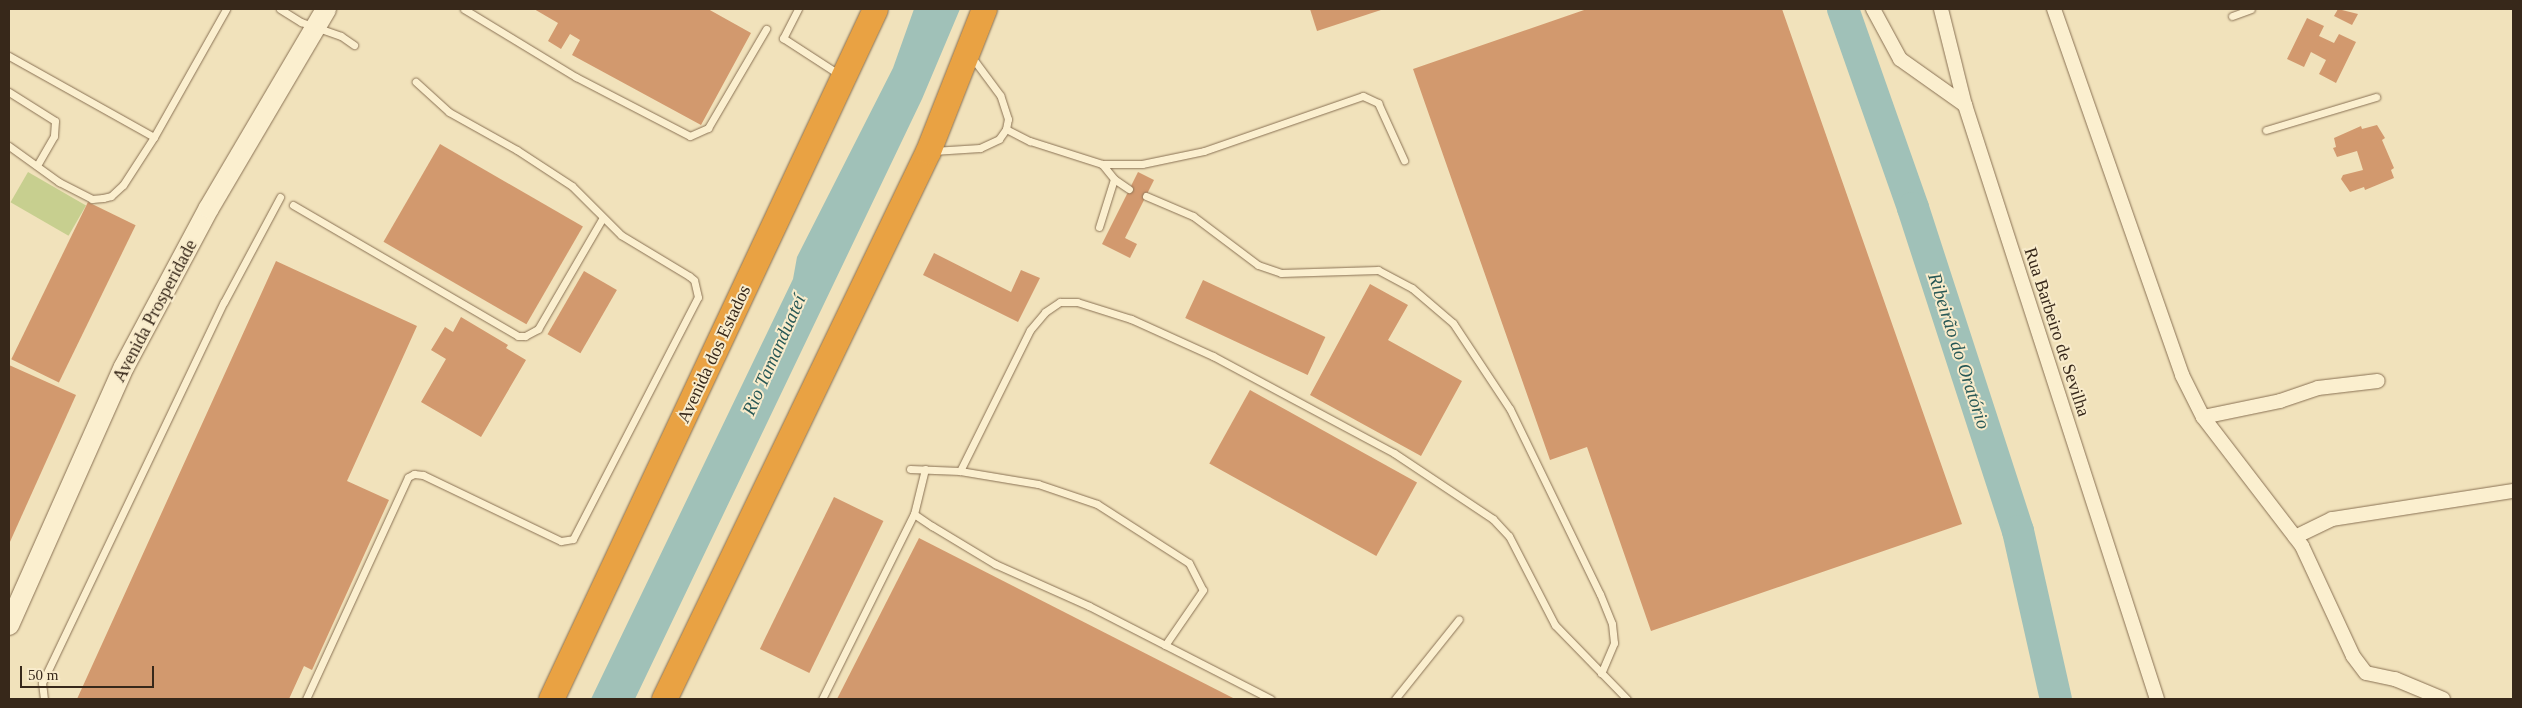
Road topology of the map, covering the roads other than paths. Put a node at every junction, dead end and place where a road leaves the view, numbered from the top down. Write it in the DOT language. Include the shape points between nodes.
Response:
graph roads {
  1 [pos="226,9"];
  2 [pos="280,9"];
  3 [pos="326,9"];
  4 [pos="464,9"];
  5 [pos="798,9"];
  6 [pos="875,9"];
  7 [pos="984,9"];
  8 [pos="1873,9"];
  9 [pos="1941,9"];
  10 [pos="2054,9"];
  11 [pos="2251,9"];
  12 [pos="2232,16"];
  13 [pos="315,26"];
  14 [pos="766,29"];
  15 [pos="354,46"];
  16 [pos="968,52"];
  17 [pos="9,56"];
  18 [pos="845,78"];
  19 [pos="416,82"];
  20 [pos="9,92"];
  21 [pos="2376,97"];
  22 [pos="1965,105"];
  23 [pos="1006,129"];
  24 [pos="2266,130"];
  25 [pos="154,137"];
  26 [pos="9,146"];
  27 [pos="928,151"];
  28 [pos="1404,160"];
  29 [pos="1102,164"];
  30 [pos="37,166"];
  31 [pos="1114,179"];
  32 [pos="1129,189"];
  33 [pos="280,196"];
  34 [pos="1146,196"];
  35 [pos="293,206"];
  36 [pos="602,219"];
  37 [pos="1099,227"];
  38 [pos="2378,381"];
  39 [pos="2203,417"];
  40 [pos="910,469"];
  41 [pos="925,469"];
  42 [pos="960,471"];
  43 [pos="2513,491"];
  44 [pos="914,514"];
  45 [pos="2295,537"];
  46 [pos="1459,619"];
  47 [pos="9,625"];
  48 [pos="1165,645"];
  49 [pos="1601,673"];
  50 [pos="44,699"];
  51 [pos="306,699"];
  52 [pos="551,699"];
  53 [pos="664,699"];
  54 [pos="822,699"];
  55 [pos="1271,699"];
  56 [pos="1395,699"];
  57 [pos="1627,699"];
  58 [pos="2157,699"];
  59 [pos="2443,699"];
  1 -- 25 [label="lane"];
  2 -- 13 [label="lane"];
  3 -- 13 [label="main road, Avenida Prosperidade"];
  4 -- 14 [label="lane" via="576,77 690,136 708,128"];
  5 -- 18 [label="lane" via="783,38"];
  6 -- 18 [label="highway, Avenida dos Estados"];
  7 -- 16 [label="highway"];
  8 -- 22 [label="street" via="1900,59"];
  9 -- 22 [label="street, Rua Barbeiro de Sevilha"];
  10 -- 39 [label="street" via="2182,375"];
  11 -- 12 [label="lane"];
  13 -- 15 [label="lane" via="341,36"];
  13 -- 47 [label="main road, Avenida Prosperidade" via="209,208 124,367"];
  16 -- 23 [label="lane" via="1000,95 1008,119"];
  16 -- 27 [label="highway"];
  17 -- 25 [label="lane"];
  18 -- 52 [label="highway, Avenida dos Estados"];
  19 -- 36 [label="lane" via="449,112 572,186"];
  20 -- 30 [label="lane" via="55,121 54,136"];
  21 -- 24 [label="lane"];
  22 -- 58 [label="street, Rua Barbeiro de Sevilha"];
  23 -- 27 [label="lane" via="999,139 980,148"];
  23 -- 29 [label="lane" via="1030,141"];
  25 -- 30 [label="lane" via="123,185 112,196 92,199"];
  26 -- 30 [label="lane"];
  27 -- 53 [label="highway"];
  28 -- 29 [label="lane" via="1378,103 1363,96 1204,151 1142,164"];
  29 -- 31 [label="lane"];
  31 -- 32 [label="lane"];
  31 -- 37 [label="lane"];
  33 -- 50 [label="lane" via="224,302 42,683"];
  34 -- 49 [label="lane" via="1193,216 1258,265 1281,273 1378,270 1412,288 1453,323 1510,408 1600,594 1612,624 1614,644"];
  35 -- 36 [label="lane" via="518,336 538,329"];
  36 -- 51 [label="lane" via="621,235 694,280 698,297 574,539 561,541 423,475 414,474 403,484"];
  38 -- 39 [label="street" via="2318,388 2280,401"];
  39 -- 45 [label="street"];
  40 -- 41 [label="lane"];
  41 -- 42 [label="lane"];
  41 -- 44 [label="lane"];
  42 -- 48 [label="lane" via="1038,484 1097,504 1189,562 1203,590"];
  42 -- 49 [label="lane" via="1030,330 1045,312 1060,302 1077,302 1131,319 1213,356 1394,453 1487,514 1509,536 1555,625"];
  43 -- 45 [label="street" via="2332,519"];
  44 -- 48 [label="lane" via="995,564 1089,606"];
  44 -- 54 [label="lane"];
  45 -- 59 [label="street" via="2353,656 2366,673 2395,679"];
  46 -- 56 [label="lane"];
  48 -- 55 [label="lane"];
  49 -- 57 [label="lane"];
}
